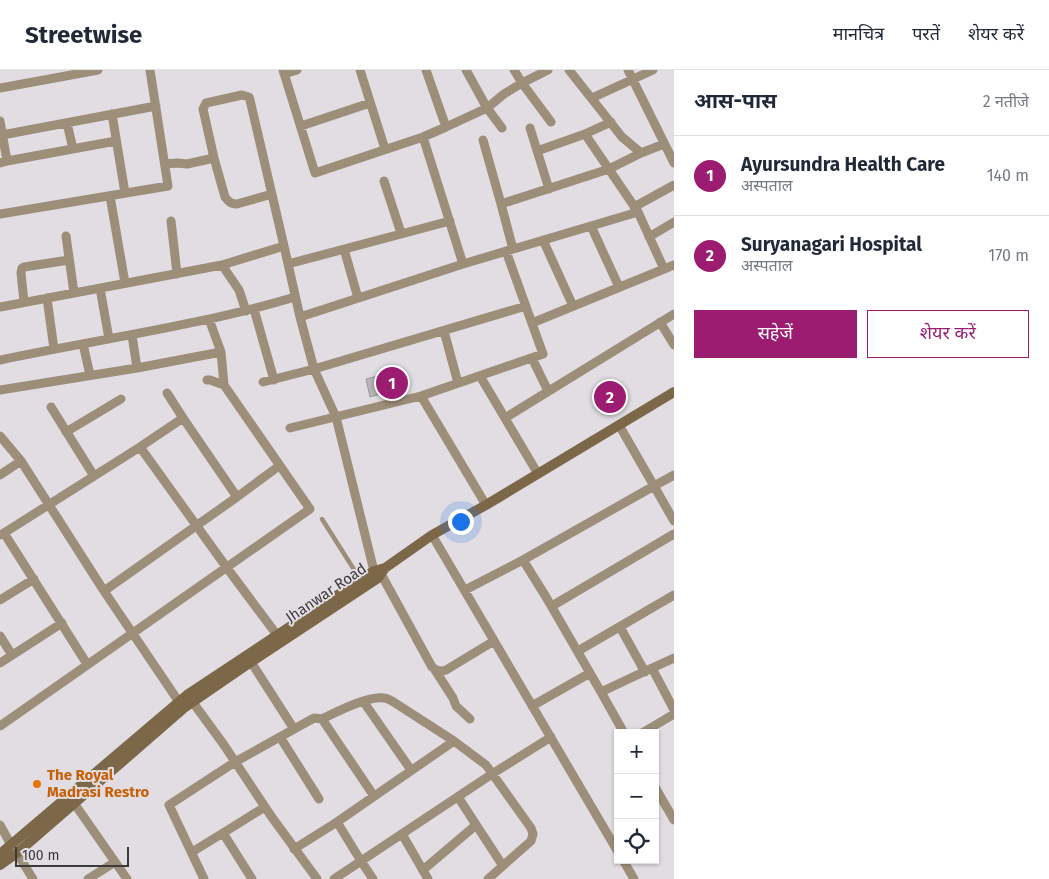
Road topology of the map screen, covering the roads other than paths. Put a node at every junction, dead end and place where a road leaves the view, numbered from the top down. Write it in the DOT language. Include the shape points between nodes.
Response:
graph roads {
  1 [pos="98,70"];
  2 [pos="150,70"];
  3 [pos="297,70"];
  4 [pos="360,70"];
  5 [pos="426,70"];
  6 [pos="466,70"];
  7 [pos="514,70"];
  8 [pos="548,70"];
  9 [pos="569,70"];
  10 [pos="653,70"];
  11 [pos="283,72"];
  12 [pos="630,74"];
  13 [pos="522,83"];
  14 [pos="0,88"];
  15 [pos="592,98"];
  16 [pos="370,103"];
  17 [pos="156,106"];
  18 [pos="487,108"];
  19 [pos="112,114"];
  20 [pos="0,122"];
  21 [pos="551,122"];
  22 [pos="610,122"];
  23 [pos="67,123"];
  24 [pos="301,126"];
  25 [pos="446,127"];
  26 [pos="502,128"];
  27 [pos="530,128"];
  28 [pos="585,134"];
  29 [pos="2,136"];
  30 [pos="423,137"];
  31 [pos="483,140"];
  32 [pos="116,141"];
  33 [pos="664,144"];
  34 [pos="73,149"];
  35 [pos="385,149"];
  36 [pos="537,151"];
  37 [pos="641,153"];
  38 [pos="214,158"];
  39 [pos="4,162"];
  40 [pos="165,164"];
  41 [pos="674,164"];
  42 [pos="609,170"];
  43 [pos="384,181"];
  44 [pos="674,185"];
  45 [pos="549,188"];
  46 [pos="125,193"];
  47 [pos="272,194"];
  48 [pos="110,196"];
  49 [pos="501,204"];
  50 [pos="636,209"];
  51 [pos="0,214"];
  52 [pos="171,221"];
  53 [pos="450,221"];
  54 [pos="674,222"];
  55 [pos="591,226"];
  56 [pos="401,234"];
  57 [pos="66,236"];
  58 [pos="649,237"];
  59 [pos="543,240"];
  60 [pos="284,246"];
  61 [pos="344,249"];
  62 [pos="510,250"];
  63 [pos="69,260"];
  64 [pos="288,264"];
  65 [pos="463,264"];
  66 [pos="222,265"];
  67 [pos="674,265"];
  68 [pos="664,269"];
  69 [pos="177,274"];
  70 [pos="125,283"];
  71 [pos="619,287"];
  72 [pos="100,288"];
  73 [pos="74,293"];
  74 [pos="295,297"];
  75 [pos="47,298"];
  76 [pos="358,298"];
  77 [pos="24,302"];
  78 [pos="526,306"];
  79 [pos="573,306"];
  80 [pos="0,307"];
  81 [pos="250,310"];
  82 [pos="674,314"];
  83 [pos="300,317"];
  84 [pos="210,319"];
  85 [pos="660,322"];
  86 [pos="532,323"];
  87 [pos="444,331"];
  88 [pos="132,334"];
  89 [pos="109,339"];
  90 [pos="83,344"];
  91 [pos="674,345"];
  92 [pos="54,349"];
  93 [pos="221,352"];
  94 [pos="532,358"];
  95 [pos="0,360"];
  96 [pos="137,368"];
  97 [pos="314,369"];
  98 [pos="90,375"];
  99 [pos="480,376"];
  100 [pos="207,380"];
  101 [pos="274,380"];
  102 [pos="263,382"];
  103 [pos="458,383"];
  104 [pos="224,385"];
  105 [pos="0,390"];
  106 [pos="548,391"];
  107 [pos="674,392"];
  108 [pos="167,393"];
  109 [pos="421,396"];
  110 [pos="121,399"];
  111 [pos="51,407"];
  112 [pos="336,417"];
  113 [pos="183,418"];
  114 [pos="505,418"];
  115 [pos="618,425"];
  116 [pos="290,428"];
  117 [pos="66,432"];
  118 [pos="0,436"];
  119 [pos="140,447"];
  120 [pos="21,462"];
  121 [pos="280,466"];
  122 [pos="538,474"];
  123 [pos="0,475"];
  124 [pos="674,475"];
  125 [pos="94,476"];
  126 [pos="654,486"];
  127 [pos="237,497"];
  128 [pos="49,504"];
  129 [pos="486,506"];
  130 [pos="322,519"];
  131 [pos="674,521"];
  132 [pos="196,525"];
  133 [pos="2,534"];
  134 [pos="674,534"];
  135 [pos="432,535"];
  136 [pos="523,560"];
  137 [pos="227,568"];
  138 [pos="380,571"];
  139 [pos="34,580"];
  140 [pos="360,580"];
  141 [pos="465,590"];
  142 [pos="104,591"];
  143 [pos="674,595"];
  144 [pos="0,600"];
  145 [pos="552,606"];
  146 [pos="62,623"];
  147 [pos="620,627"];
  148 [pos="132,633"];
  149 [pos="277,635"];
  150 [pos="0,636"];
  151 [pos="494,641"];
  152 [pos="578,651"];
  153 [pos="12,655"];
  154 [pos="674,658"];
  155 [pos="251,662"];
  156 [pos="0,663"];
  157 [pos="87,664"];
  158 [pos="435,670"];
  159 [pos="648,670"];
  160 [pos="590,673"];
  161 [pos="601,692"];
  162 [pos="186,700"];
  163 [pos="363,701"];
  164 [pos="532,706"];
  165 [pos="674,710"];
  166 [pos="674,714"];
  167 [pos="322,719"];
  168 [pos="470,719"];
  169 [pos="0,726"];
  170 [pos="294,729"];
  171 [pos="622,729"];
  172 [pos="649,729"];
  173 [pos="280,737"];
  174 [pos="551,738"];
  175 [pos="454,741"];
  176 [pos="236,762"];
  177 [pos="412,770"];
  178 [pos="492,774"];
  179 [pos="659,794"];
  180 [pos="374,796"];
  181 [pos="458,797"];
  182 [pos="319,799"];
  183 [pos="74,803"];
  184 [pos="265,807"];
  185 [pos="674,820"];
  186 [pos="337,822"];
  187 [pos="0,825"];
  188 [pos="476,825"];
  189 [pos="224,833"];
  190 [pos="402,834"];
  191 [pos="614,845"];
  192 [pos="14,849"];
  193 [pos="294,849"];
  194 [pos="192,852"];
  195 [pos="0,854"];
  196 [pos="361,861"];
  197 [pos="115,862"];
  198 [pos="625,864"];
  199 [pos="0,865"];
  200 [pos="503,866"];
  201 [pos="423,870"];
  202 [pos="33,879"];
  203 [pos="88,879"];
  204 [pos="127,879"];
  205 [pos="204,879"];
  206 [pos="252,879"];
  207 [pos="317,879"];
  208 [pos="334,879"];
  209 [pos="373,879"];
  210 [pos="428,879"];
  211 [pos="488,879"];
  212 [pos="634,879"];
  1 -- 14 [label="street"];
  2 -- 17 [label="street"];
  3 -- 11 [label="street"];
  4 -- 16 [label="street"];
  5 -- 25 [label="street"];
  6 -- 18 [label="street"];
  7 -- 13 [label="street"];
  8 -- 13 [label="street"];
  9 -- 15 [label="street"];
  10 -- 12 [label="street"];
  11 -- 24 [label="street"];
  12 -- 15 [label="street"];
  12 -- 33 [label="street"];
  13 -- 18 [label="street"];
  13 -- 21 [label="street"];
  15 -- 22 [label="street"];
  16 -- 24 [label="street"];
  16 -- 35 [label="street"];
  17 -- 19 [label="street"];
  17 -- 40 [label="street"];
  18 -- 25 [label="street"];
  18 -- 26 [label="street"];
  19 -- 23 [label="street"];
  19 -- 32 [label="street"];
  20 -- 29 [label="street"];
  22 -- 28 [label="street"];
  22 -- 37 [label="street"];
  23 -- 29 [label="street"];
  23 -- 34 [label="street"];
  24 -- 35 [label="street" via="316,173"];
  25 -- 30 [label="street"];
  27 -- 36 [label="street"];
  28 -- 36 [label="street"];
  28 -- 42 [label="street"];
  29 -- 39 [label="street"];
  30 -- 35 [label="street"];
  30 -- 53 [label="street"];
  31 -- 49 [label="street"];
  32 -- 34 [label="street"];
  32 -- 46 [label="street"];
  33 -- 37 [label="street"];
  33 -- 41 [label="street"];
  34 -- 39 [label="street"];
  36 -- 45 [label="street"];
  37 -- 42 [label="street"];
  38 -- 40 [label="street" via="187,164"];
  38 -- 47 [label="street" via="226,197 232,204"];
  38 -- 47 [label="street" via="204,106 249,96"];
  40 -- 46 [label="street" via="168,186"];
  42 -- 45 [label="street"];
  42 -- 50 [label="street"];
  43 -- 56 [label="street"];
  44 -- 50 [label="street"];
  45 -- 49 [label="street"];
  46 -- 48 [label="street"];
  47 -- 60 [label="street"];
  48 -- 51 [label="street"];
  48 -- 70 [label="street"];
  49 -- 62 [label="street"];
  50 -- 55 [label="street"];
  50 -- 58 [label="street"];
  52 -- 69 [label="street"];
  53 -- 56 [label="street"];
  53 -- 65 [label="street"];
  54 -- 58 [label="street"];
  55 -- 59 [label="street"];
  55 -- 71 [label="street"];
  56 -- 61 [label="street"];
  57 -- 63 [label="street"];
  58 -- 68 [label="street"];
  59 -- 62 [label="street"];
  59 -- 79 [label="street"];
  60 -- 64 [label="street"];
  60 -- 66 [label="street"];
  61 -- 64 [label="street"];
  61 -- 76 [label="street"];
  62 -- 65 [label="street"];
  62 -- 78 [label="street"];
  63 -- 73 [label="street"];
  63 -- 77 [label="street" via="22,268"];
  64 -- 74 [label="street"];
  65 -- 76 [label="street"];
  66 -- 69 [label="street"];
  66 -- 81 [label="street"];
  67 -- 68 [label="street"];
  68 -- 71 [label="street"];
  69 -- 70 [label="street"];
  70 -- 72 [label="street"];
  71 -- 79 [label="street"];
  72 -- 73 [label="street"];
  72 -- 89 [label="street"];
  73 -- 75 [label="street"];
  74 -- 81 [label="street"];
  74 -- 83 [label="street"];
  75 -- 77 [label="street"];
  75 -- 92 [label="street"];
  76 -- 83 [label="street"];
  77 -- 80 [label="street"];
  78 -- 86 [label="street"];
  78 -- 87 [label="street"];
  79 -- 86 [label="street"];
  81 -- 84 [label="street"];
  81 -- 101 [label="street"];
  82 -- 85 [label="street"];
  83 -- 97 [label="street"];
  84 -- 88 [label="street"];
  84 -- 93 [label="street"];
  85 -- 91 [label="street"];
  85 -- 106 [label="street"];
  86 -- 94 [label="street" via="543,354"];
  87 -- 97 [label="street"];
  87 -- 103 [label="street"];
  88 -- 89 [label="street"];
  88 -- 96 [label="street"];
  89 -- 90 [label="street"];
  90 -- 92 [label="street"];
  90 -- 98 [label="street"];
  92 -- 95 [label="street"];
  93 -- 96 [label="street"];
  93 -- 104 [label="street"];
  94 -- 99 [label="street"];
  94 -- 106 [label="street"];
  96 -- 98 [label="street"];
  97 -- 101 [label="street"];
  97 -- 112 [label="street"];
  98 -- 105 [label="street"];
  99 -- 103 [label="street"];
  99 -- 114 [label="street"];
  100 -- 104 [label="street"];
  101 -- 102 [label="street"];
  103 -- 109 [label="street"];
  104 -- 121 [label="street"];
  106 -- 114 [label="street"];
  107 -- 115 [label="street"];
  108 -- 113 [label="street"];
  109 -- 112 [label="street"];
  109 -- 129 [label="street"];
  110 -- 117 [label="street"];
  111 -- 117 [label="street"];
  112 -- 116 [label="street"];
  112 -- 138 [label="street"];
  113 -- 119 [label="street"];
  113 -- 127 [label="street"];
  114 -- 122 [label="street"];
  115 -- 122 [label="street"];
  115 -- 126 [label="street"];
  117 -- 125 [label="street"];
  118 -- 120 [label="street"];
  119 -- 125 [label="street"];
  119 -- 132 [label="street"];
  120 -- 123 [label="street"];
  120 -- 128 [label="street"];
  121 -- 127 [label="street"];
  121 -- 137 [label="street" via="310,510"];
  122 -- 129 [label="street"];
  124 -- 126 [label="street"];
  125 -- 128 [label="street"];
  126 -- 131 [label="street"];
  126 -- 136 [label="street"];
  127 -- 132 [label="street"];
  128 -- 133 [label="street"];
  128 -- 142 [label="street"];
  129 -- 135 [label="street"];
  130 -- 140 [label="lane"];
  132 -- 137 [label="street"];
  132 -- 142 [label="street"];
  133 -- 139 [label="street"];
  134 -- 145 [label="street"];
  135 -- 138 [label="street"];
  135 -- 141 [label="street"];
  136 -- 141 [label="street"];
  136 -- 145 [label="street"];
  137 -- 148 [label="street"];
  137 -- 149 [label="street"];
  138 -- 140 [label="street, Jhanwar Road"];
  138 -- 155 [label="street, Jhanwar Road" via="378,578"];
  138 -- 158 [label="street"];
  139 -- 144 [label="street"];
  139 -- 146 [label="street"];
  140 -- 149 [label="street, Jhanwar Road"];
  141 -- 151 [label="street"];
  142 -- 148 [label="street"];
  143 -- 147 [label="street"];
  145 -- 152 [label="street"];
  146 -- 153 [label="street"];
  146 -- 157 [label="street"];
  147 -- 152 [label="street"];
  147 -- 159 [label="street"];
  148 -- 157 [label="street"];
  148 -- 162 [label="street"];
  149 -- 162 [label="street, Jhanwar Road"];
  150 -- 153 [label="street"];
  151 -- 158 [label="street" via="446,670"];
  151 -- 164 [label="street"];
  152 -- 160 [label="street"];
  153 -- 156 [label="street"];
  154 -- 159 [label="street"];
  155 -- 162 [label="street, Jhanwar Road"];
  155 -- 170 [label="street"];
  157 -- 169 [label="street"];
  158 -- 168 [label="street" via="456,706"];
  159 -- 161 [label="street"];
  159 -- 165 [label="street"];
  160 -- 161 [label="street"];
  160 -- 164 [label="street"];
  161 -- 171 [label="street"];
  162 -- 176 [label="street"];
  162 -- 183 [label="street, Jhanwar Road" via="184,708"];
  162 -- 192 [label="street, Jhanwar Road"];
  163 -- 167 [label="street"];
  163 -- 175 [label="street" via="376,698 392,701"];
  163 -- 177 [label="street"];
  164 -- 174 [label="street"];
  166 -- 172 [label="street"];
  167 -- 170 [label="street" via="314,718"];
  167 -- 180 [label="street"];
  170 -- 173 [label="street"];
  173 -- 176 [label="street"];
  173 -- 182 [label="street"];
  174 -- 178 [label="street"];
  174 -- 191 [label="street"];
  175 -- 177 [label="street"];
  175 -- 178 [label="street" via="486,765"];
  176 -- 184 [label="street"];
  176 -- 194 [label="street" via="169,805"];
  177 -- 180 [label="street"];
  178 -- 181 [label="street"];
  178 -- 200 [label="street" via="534,834 531,841"];
  179 -- 185 [label="street"];
  180 -- 186 [label="street"];
  181 -- 188 [label="street"];
  181 -- 190 [label="street"];
  183 -- 192 [label="street, Jhanwar Road"];
  183 -- 197 [label="street"];
  184 -- 189 [label="street"];
  184 -- 193 [label="street"];
  186 -- 193 [label="street"];
  186 -- 196 [label="street"];
  187 -- 192 [label="street"];
  188 -- 200 [label="street"];
  188 -- 201 [label="street"];
  189 -- 194 [label="street"];
  189 -- 206 [label="street"];
  190 -- 196 [label="street"];
  190 -- 201 [label="street"];
  192 -- 195 [label="street, Jhanwar Road"];
  192 -- 199 [label="street, Jhanwar Road"];
  192 -- 202 [label="street"];
  193 -- 207 [label="street"];
  194 -- 205 [label="street"];
  196 -- 208 [label="street"];
  196 -- 209 [label="street"];
  197 -- 203 [label="street"];
  197 -- 204 [label="street"];
  198 -- 212 [label="street"];
  200 -- 211 [label="street"];
  201 -- 210 [label="street"];
}
